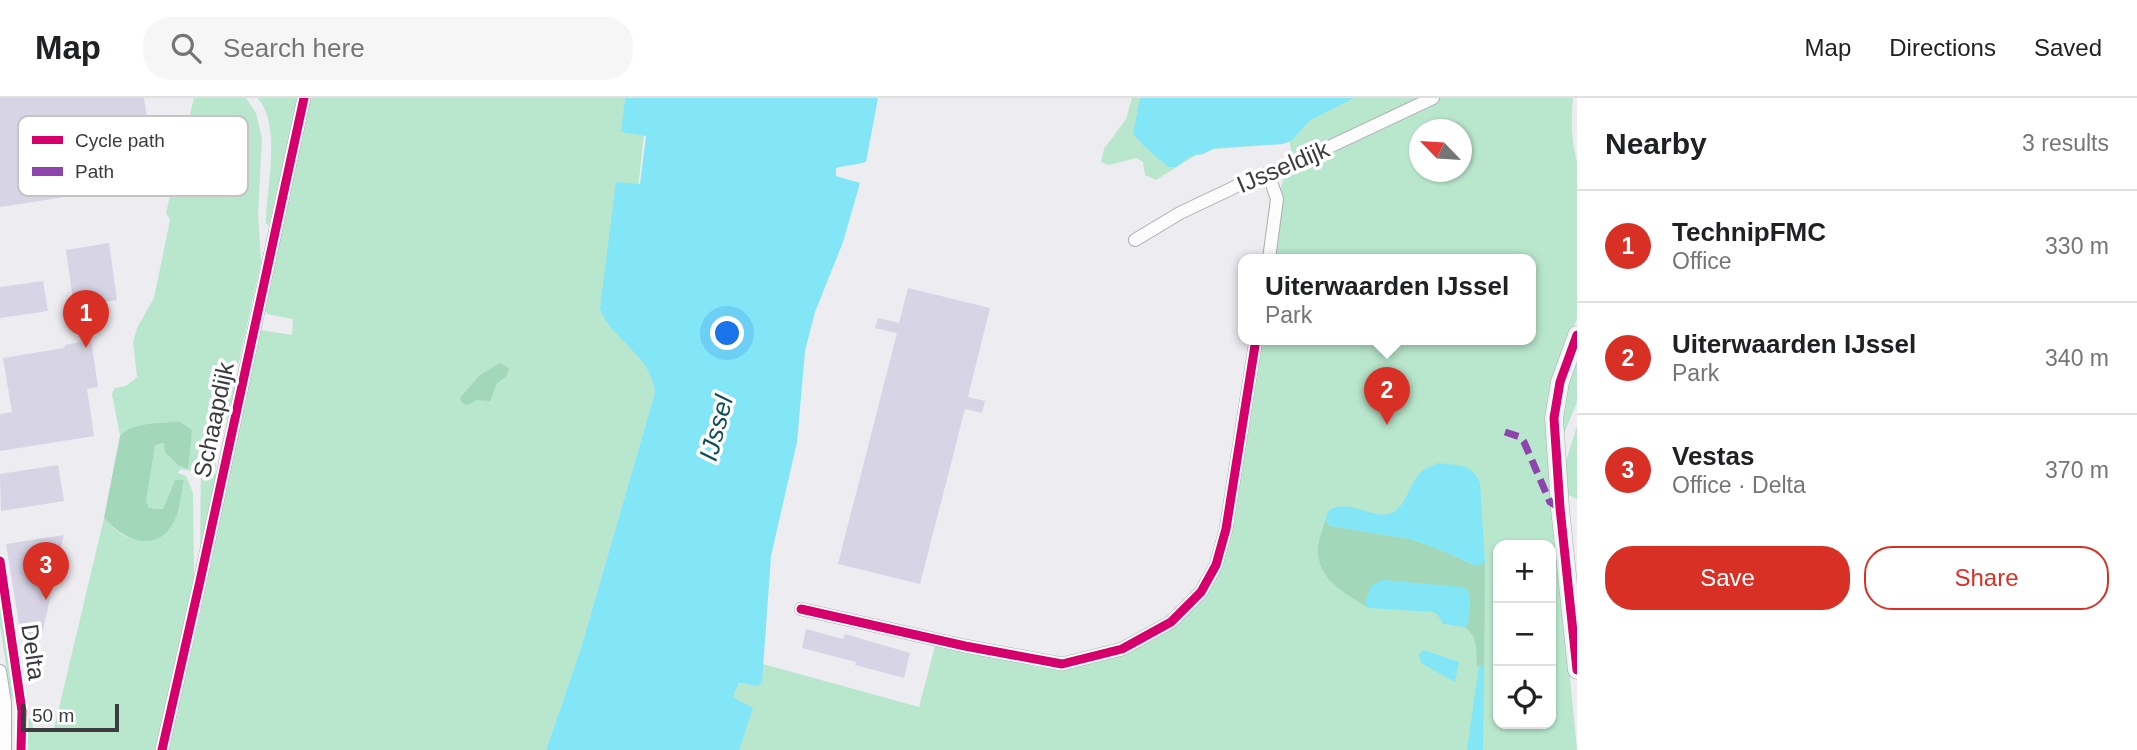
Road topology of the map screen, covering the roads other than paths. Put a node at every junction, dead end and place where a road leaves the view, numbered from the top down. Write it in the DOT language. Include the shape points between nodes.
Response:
graph roads {
  1 [pos="304,98"];
  2 [pos="1433,98"];
  3 [pos="1268,173"];
  4 [pos="1135,240"];
  5 [pos="1270,254"];
  6 [pos="1577,335"];
  7 [pos="1255,345"];
  8 [pos="801,609"];
  9 [pos="1577,670"];
  10 [pos="0,671"];
  11 [pos="5,750"];
  12 [pos="162,750"];
  1 -- 12 [label="street, Schaapdijk"];
  2 -- 3 [label="street, IJsseldijk"];
  3 -- 4 [label="street, IJsseldijk" via="1180,213"];
  3 -- 5 [label="street" via="1277,199"];
  6 -- 9 [label="street" via="1560,382 1554,418"];
  7 -- 8 [label="street" via="1226,530 1216,565 1201,592 1171,622 1122,649 1062,664"];
  10 -- 11 [label="street, Delta"];
}
